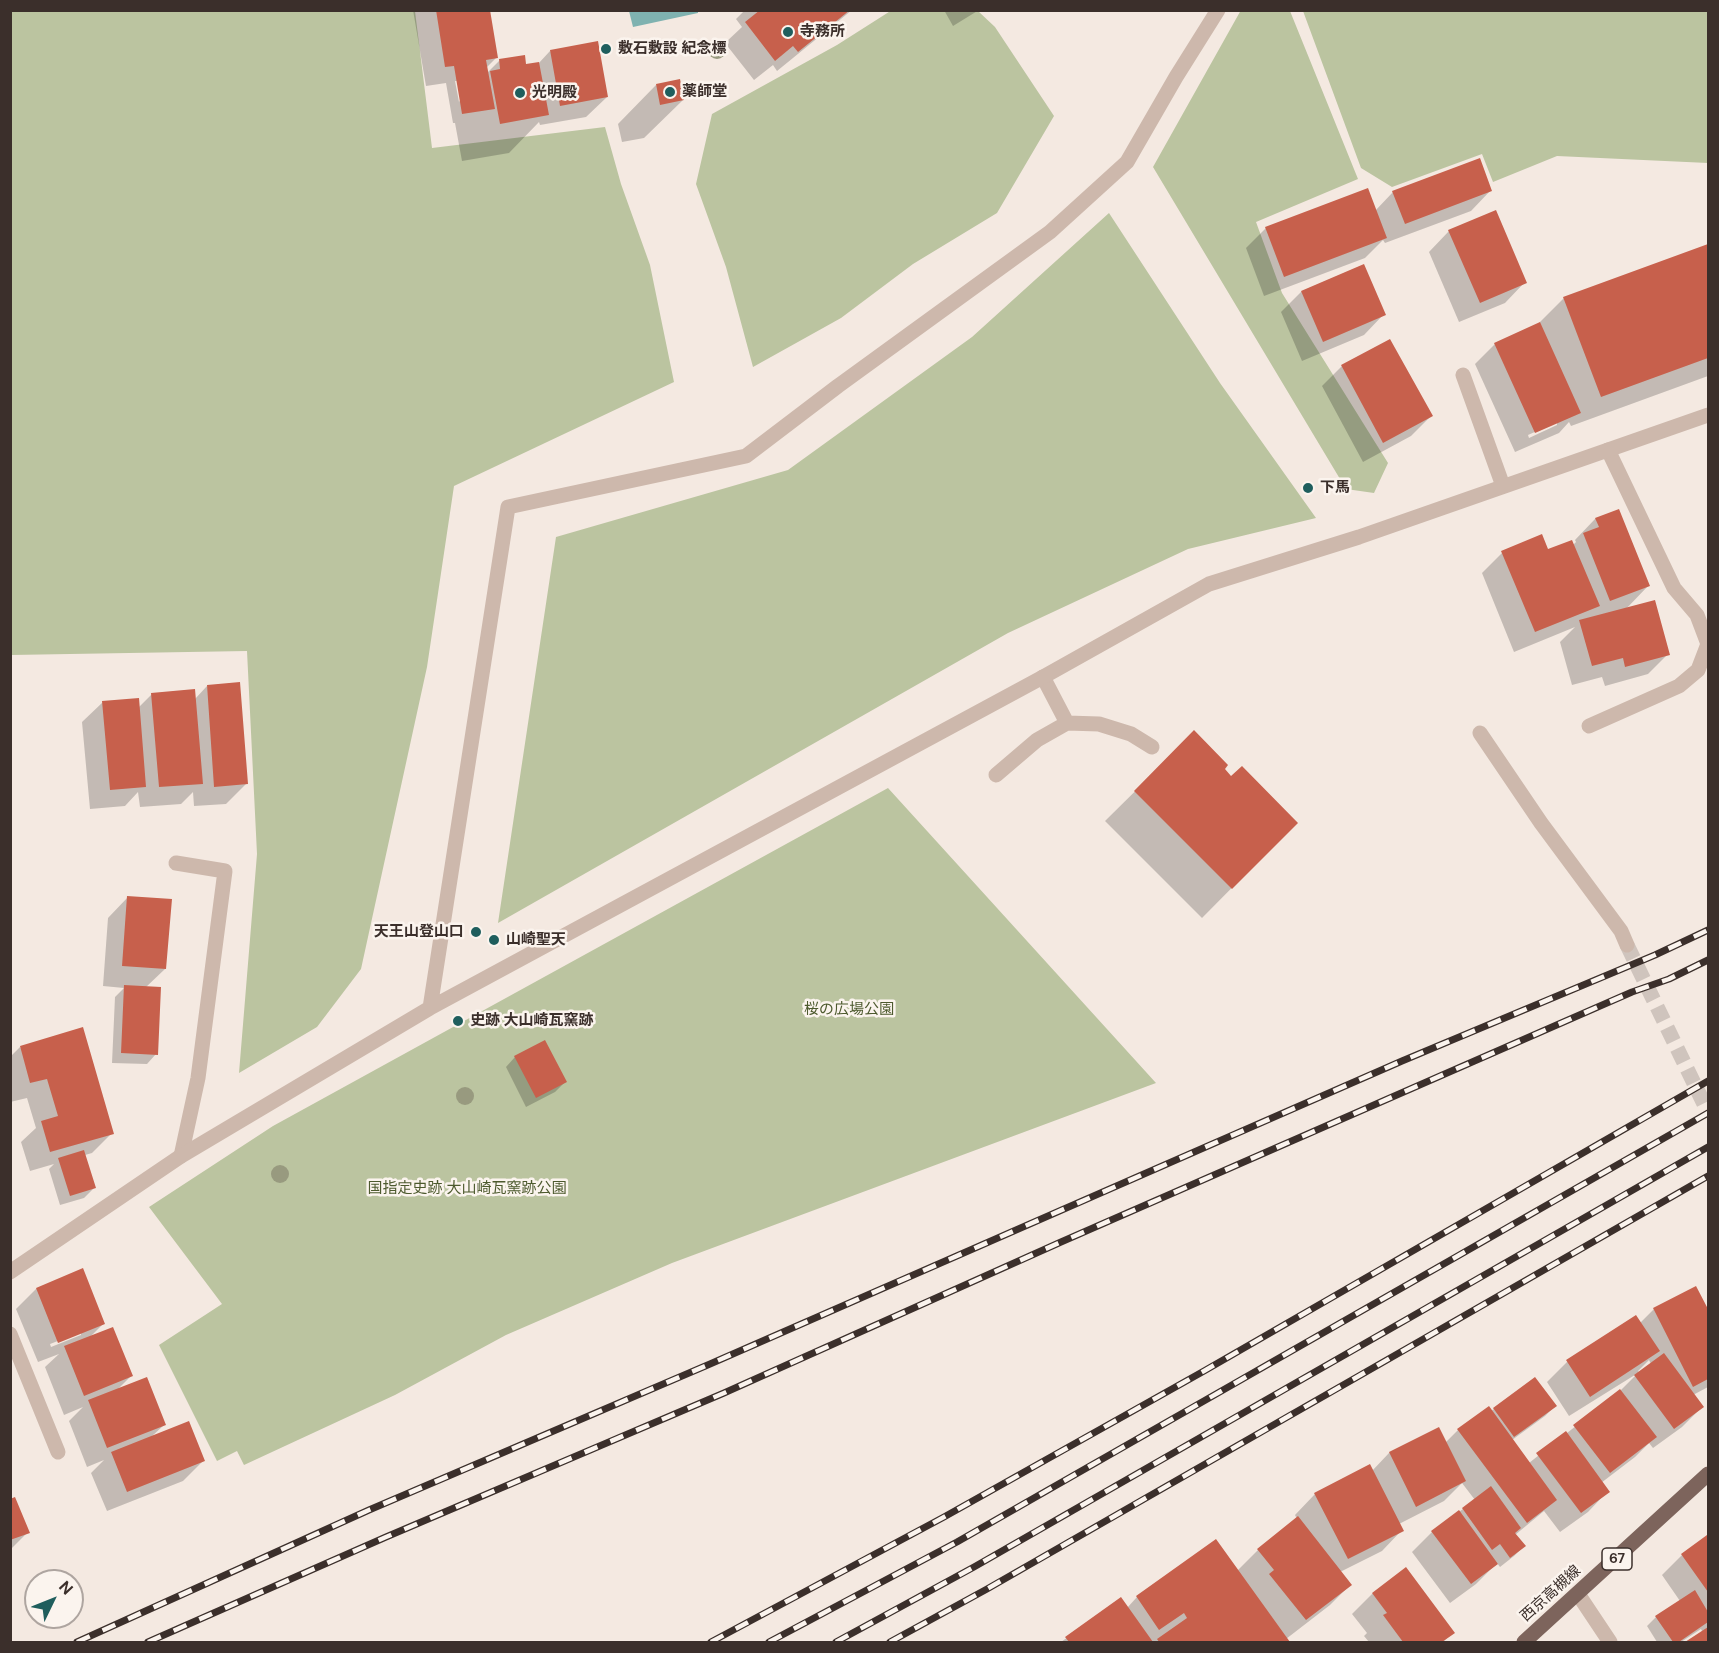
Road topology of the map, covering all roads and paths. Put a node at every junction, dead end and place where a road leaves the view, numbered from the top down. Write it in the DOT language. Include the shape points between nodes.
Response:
graph roads {
  1 [pos="1218,10"];
  2 [pos="1463,375"];
  3 [pos="1708,415"];
  4 [pos="1608,450"];
  5 [pos="1503,486"];
  6 [pos="1044,677"];
  7 [pos="1067,723"];
  8 [pos="1588,726"];
  9 [pos="1480,733"];
  10 [pos="1152,747"];
  11 [pos="996,775"];
  12 [pos="176,863"];
  13 [pos="1627,945"];
  14 [pos="430,1008"];
  15 [pos="181,1156"];
  16 [pos="10,1272"];
  17 [pos="10,1334"];
  18 [pos="58,1452"];
  19 [pos="1708,1474"];
  20 [pos="1578,1594"];
  21 [pos="1524,1642"];
  22 [pos="1611,1642"];
  1 -- 14 [label="street" via="1127,162 1050,232 746,456 508,507"];
  2 -- 5 [label="street"];
  3 -- 4 [label="street"];
  4 -- 5 [label="street"];
  4 -- 8 [label="street" via="1674,588 1697,615 1708,644 1698,670 1679,686"];
  5 -- 6 [label="street" via="1209,584"];
  6 -- 7 [label="street"];
  6 -- 14 [label="street"];
  7 -- 10 [label="street" via="1099,724 1131,734"];
  7 -- 11 [label="street" via="1037,740"];
  9 -- 13 [label="street" via="1541,824 1621,931"];
  12 -- 15 [label="street" via="225,871 198,1078"];
  14 -- 15 [label="street"];
  15 -- 16 [label="street"];
  17 -- 18 [label="street"];
  19 -- 20 [label="main road, 西京高槻線 / 67"];
  20 -- 21 [label="main road, 西京高槻線 / 67"];
  20 -- 22 [label="street"];
}
